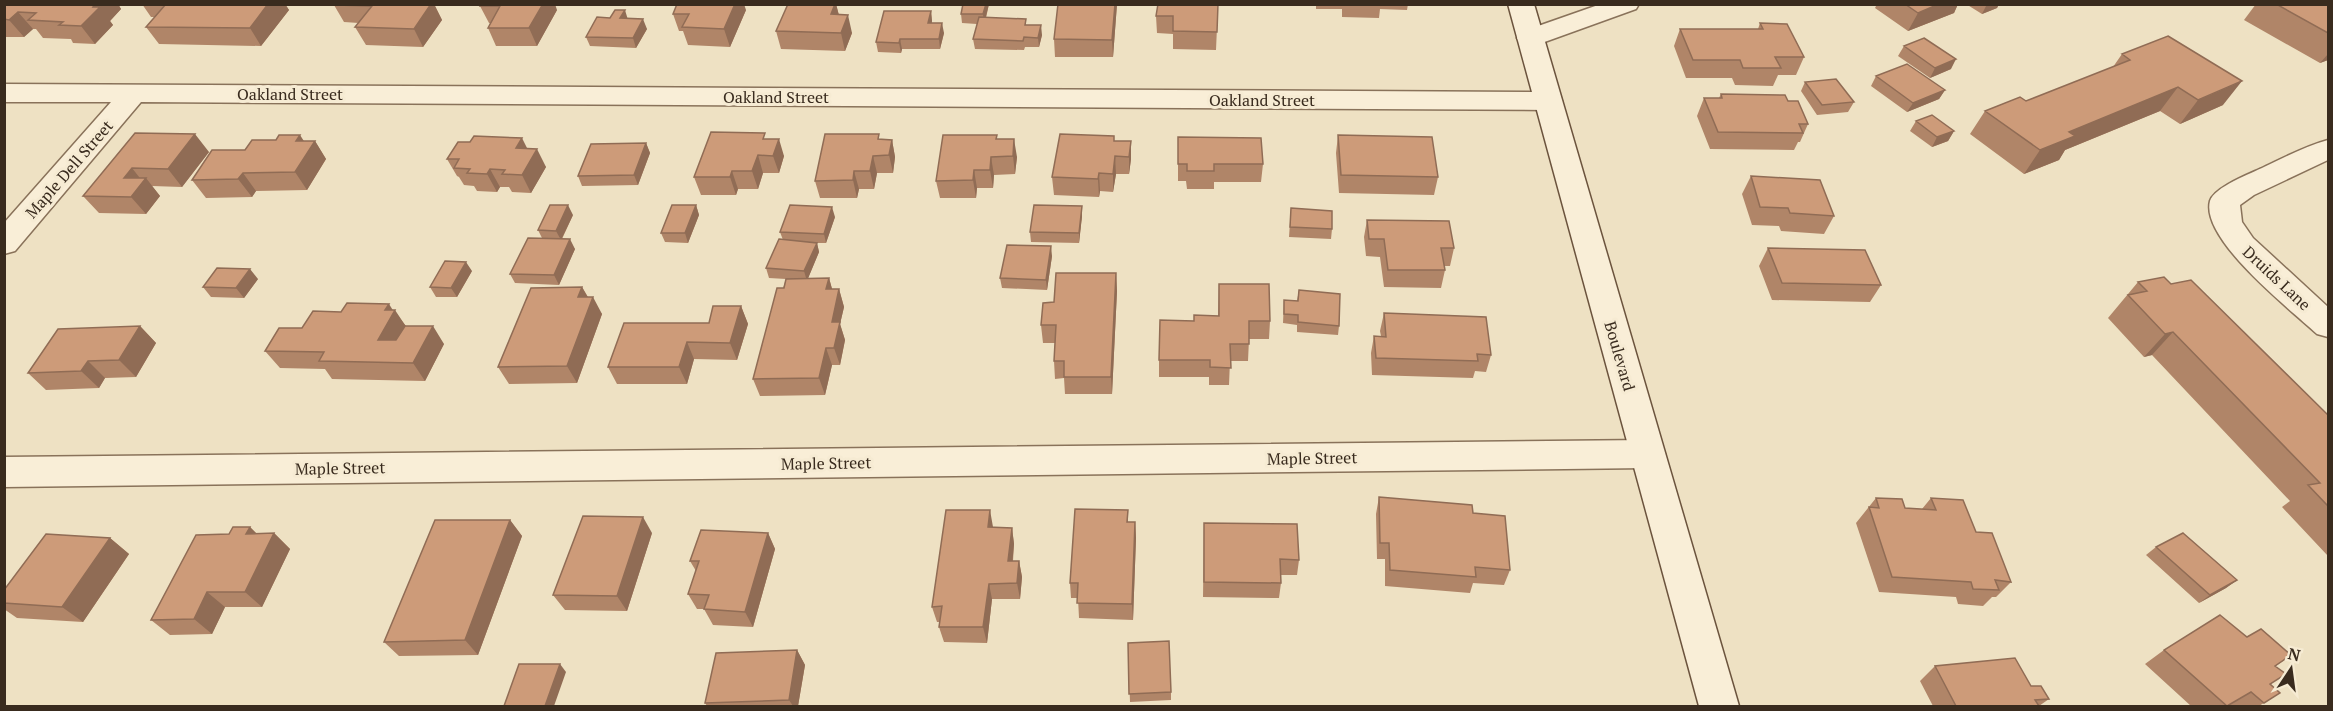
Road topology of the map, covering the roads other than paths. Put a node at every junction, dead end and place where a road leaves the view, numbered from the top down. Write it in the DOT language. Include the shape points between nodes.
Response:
graph roads {
  1 [pos="1521,4"];
  2 [pos="1627,4"];
  3 [pos="1530,38"];
  4 [pos="4,93"];
  5 [pos="133,94"];
  6 [pos="1548,101"];
  7 [pos="2328,149"];
  8 [pos="4,243"];
  9 [pos="2328,325"];
  10 [pos="1647,454"];
  11 [pos="4,472"];
  12 [pos="1719,706"];
  1 -- 3 [label="street, Boulevard"];
  2 -- 3 [label="street"];
  3 -- 6 [label="street, Boulevard"];
  4 -- 5 [label="street, Oakland Street"];
  5 -- 6 [label="street, Oakland Street"];
  5 -- 8 [label="street, Maple Dell Street"];
  6 -- 10 [label="street, Boulevard"];
  7 -- 9 [label="street, Druids Lane" via="2244,188 2225,201 2226,223 2242,246"];
  10 -- 11 [label="street, Maple Street"];
  10 -- 12 [label="street, Boulevard"];
}
